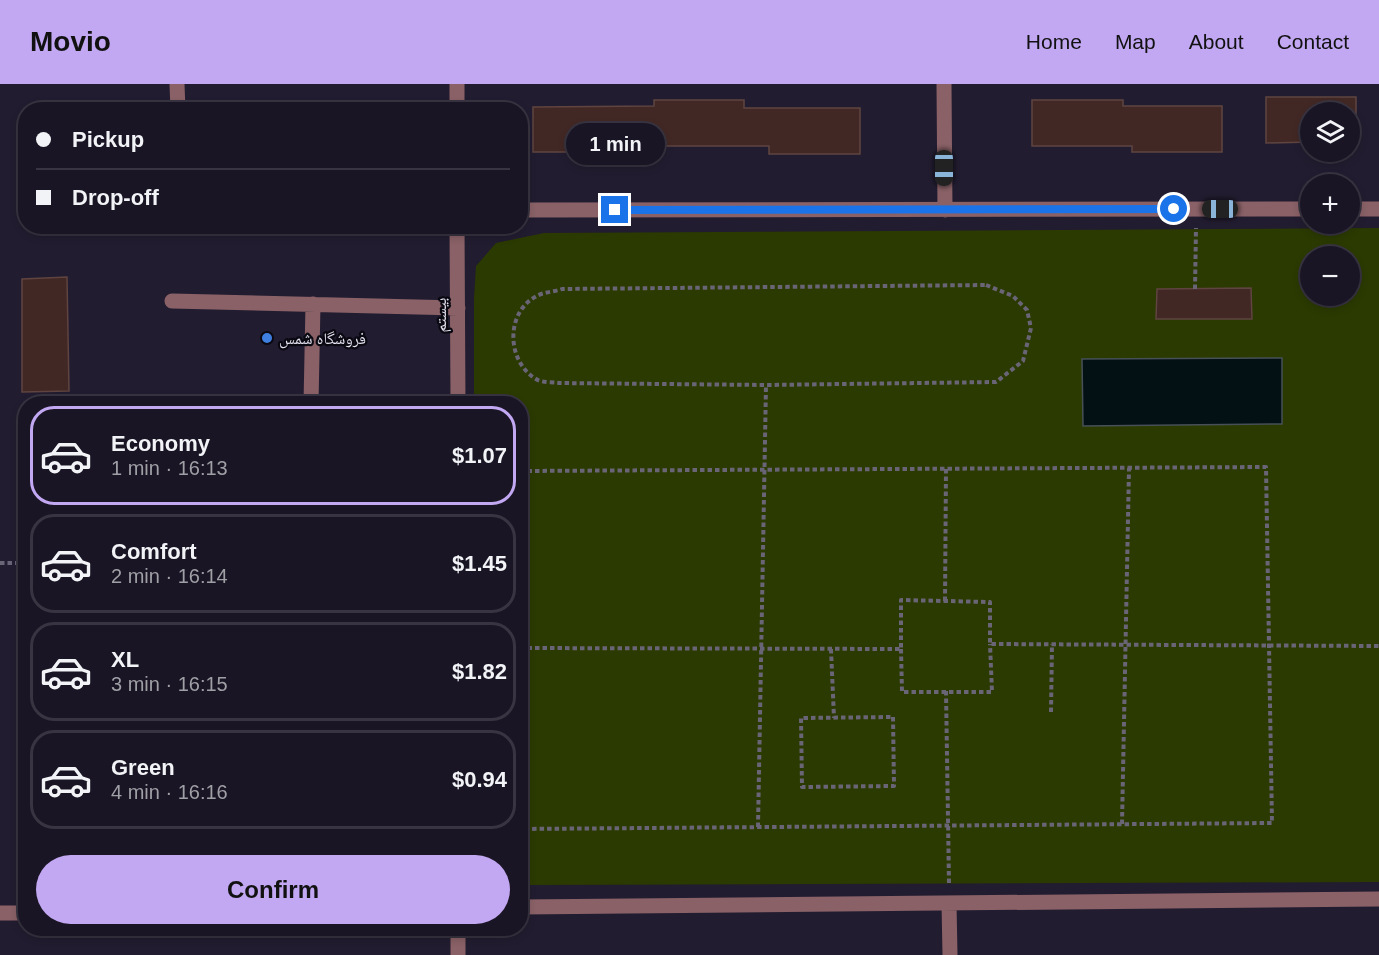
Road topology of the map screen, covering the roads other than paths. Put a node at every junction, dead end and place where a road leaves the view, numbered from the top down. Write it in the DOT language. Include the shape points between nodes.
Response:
graph roads {
  1 [pos="177,84"];
  2 [pos="457,84"];
  3 [pos="944,84"];
  4 [pos="178,102"];
  5 [pos="457,102"];
  6 [pos="1300,209"];
  7 [pos="1360,209"];
  8 [pos="1379,209"];
  9 [pos="528,210"];
  10 [pos="945,210"];
  11 [pos="457,234"];
  12 [pos="172,301"];
  13 [pos="313,304"];
  14 [pos="458,308"];
  15 [pos="311,396"];
  16 [pos="458,396"];
  17 [pos="1379,899"];
  18 [pos="950,903"];
  19 [pos="528,907"];
  20 [pos="0,913"];
  21 [pos="18,913"];
  22 [pos="458,936"];
  23 [pos="458,955"];
  24 [pos="950,955"];
  1 -- 4 [label="street"];
  2 -- 5 [label="street"];
  3 -- 10 [label="street"];
  6 -- 10 [label="street"];
  7 -- 8 [label="street"];
  9 -- 10 [label="street"];
  11 -- 14 [label="street, بیستم"];
  12 -- 13 [label="street"];
  13 -- 14 [label="street"];
  13 -- 15 [label="street"];
  14 -- 16 [label="street, بیستم"];
  17 -- 18 [label="street"];
  18 -- 19 [label="street"];
  18 -- 24 [label="street"];
  20 -- 21 [label="street"];
  22 -- 23 [label="street"];
}
